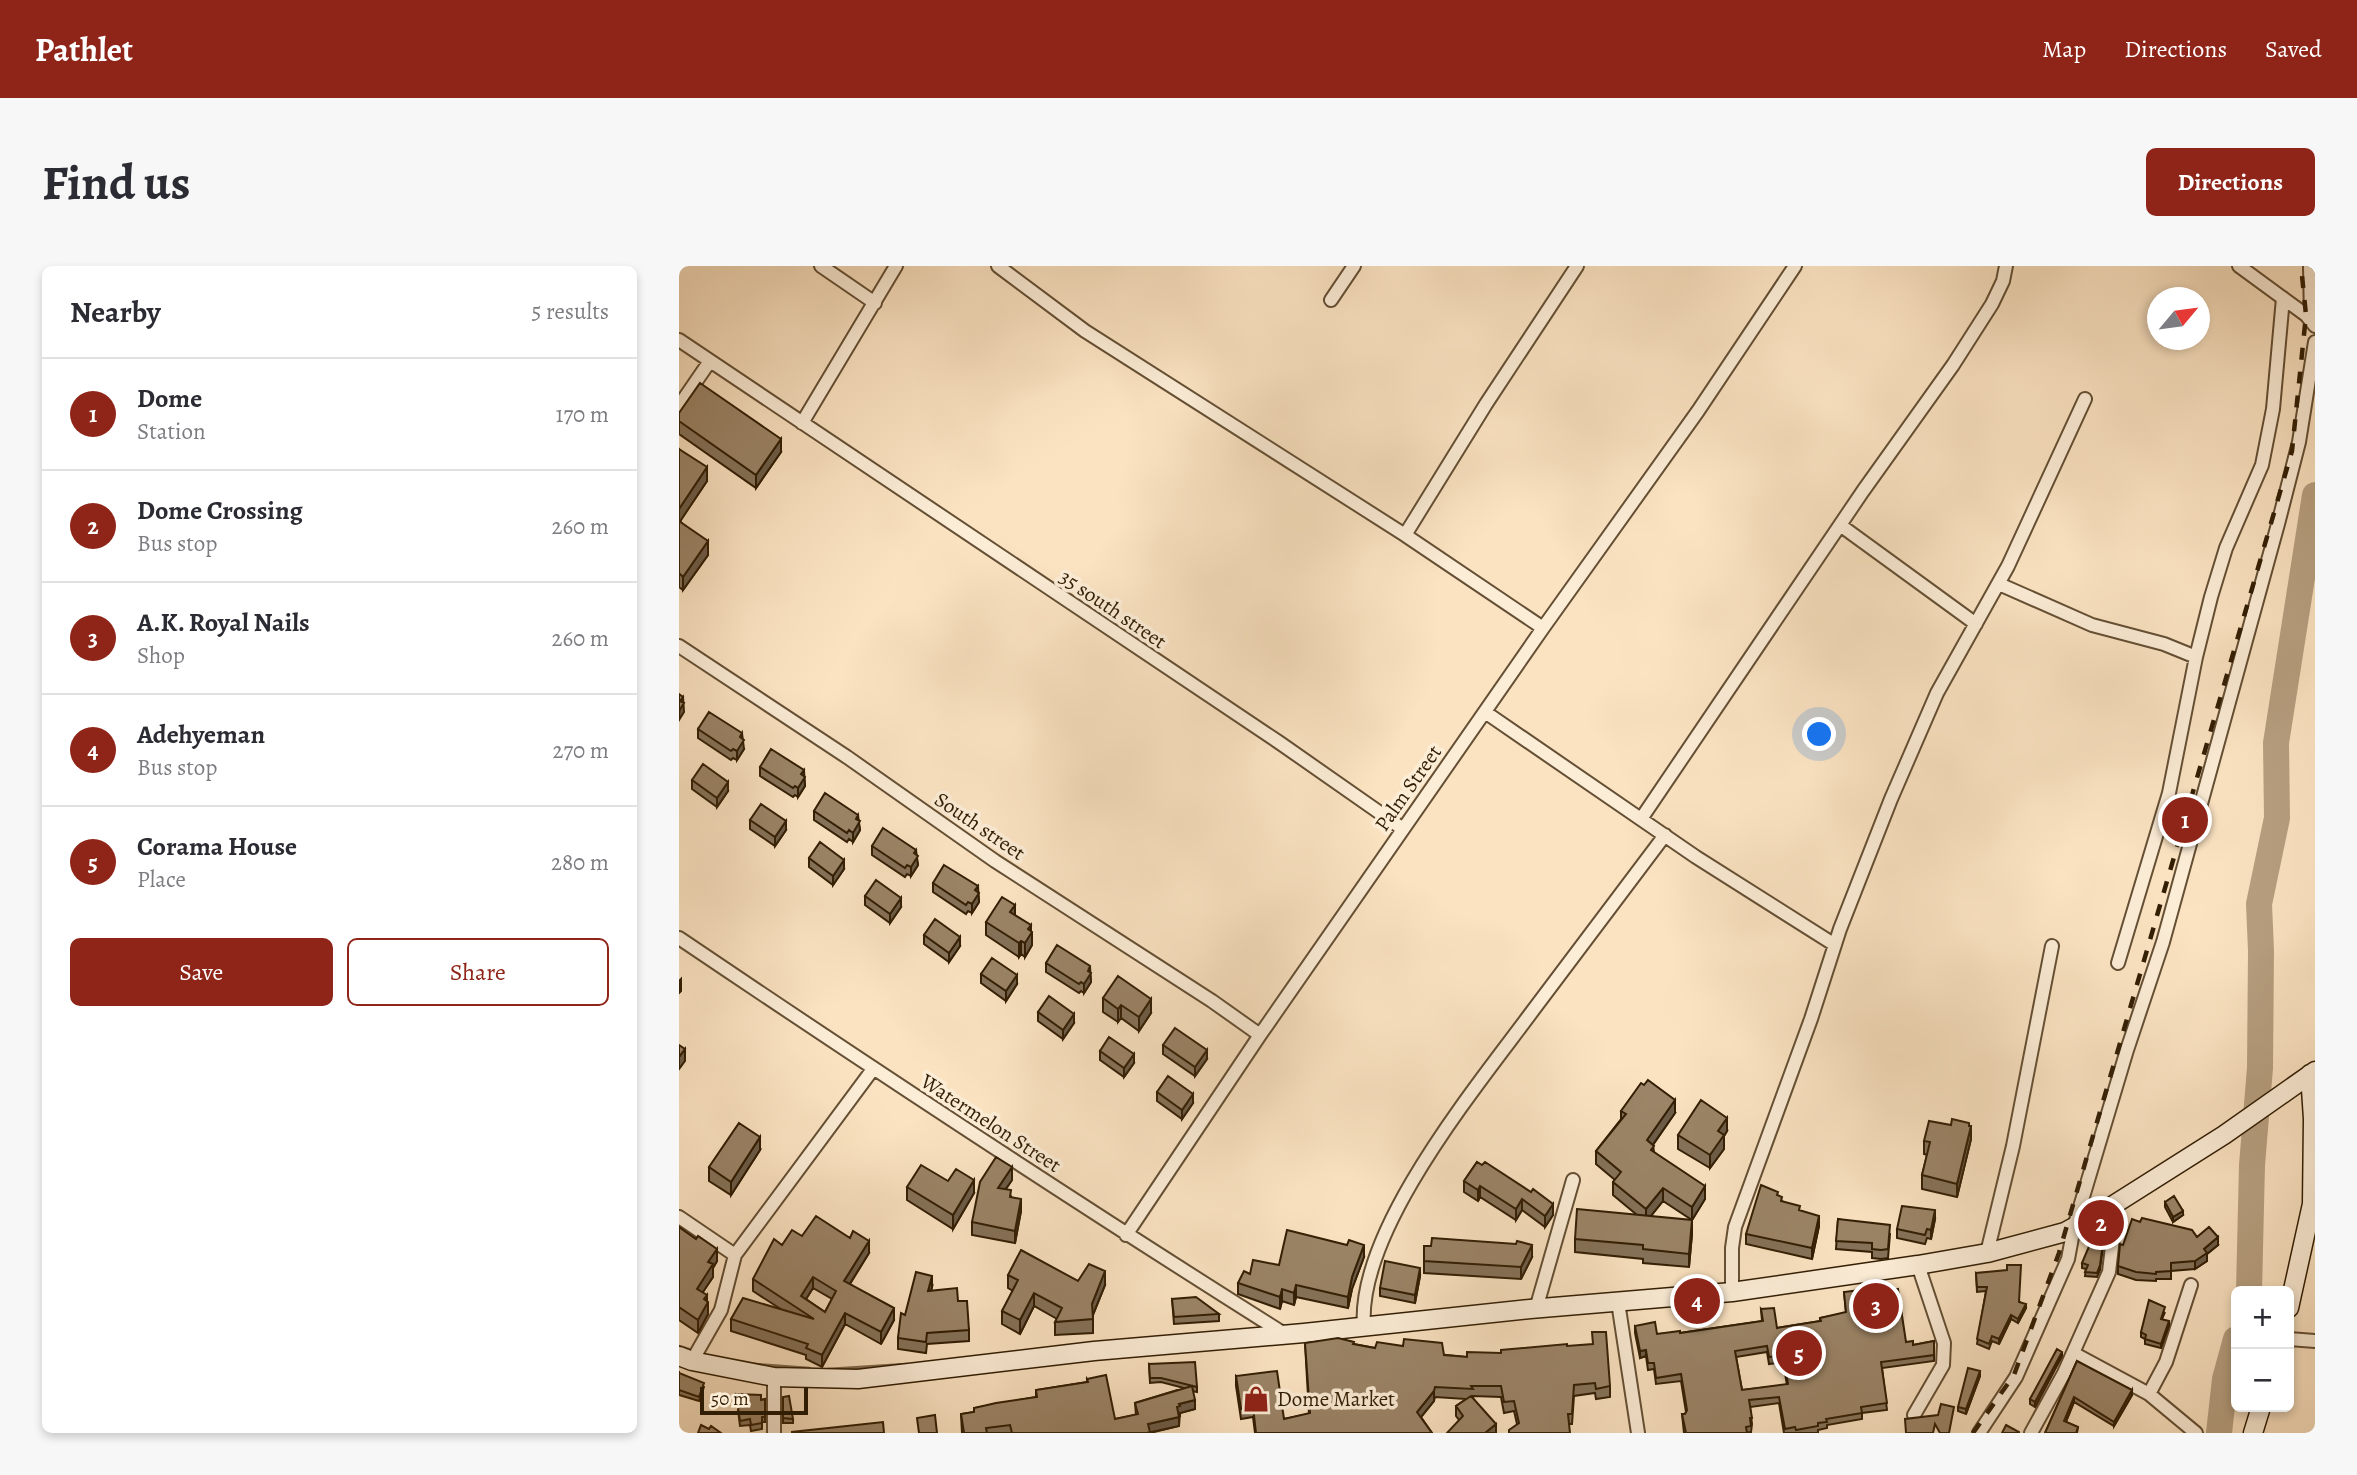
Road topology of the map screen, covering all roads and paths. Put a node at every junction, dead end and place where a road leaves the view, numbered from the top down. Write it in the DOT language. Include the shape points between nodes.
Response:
graph roads {
  1 [pos="821,266"];
  2 [pos="896,266"];
  3 [pos="998,266"];
  4 [pos="1354,266"];
  5 [pos="1577,266"];
  6 [pos="1795,266"];
  7 [pos="2006,266"];
  8 [pos="2239,266"];
  9 [pos="2310,266"];
  10 [pos="2283,298"];
  11 [pos="1331,300"];
  12 [pos="875,303"];
  13 [pos="2313,323"];
  14 [pos="679,340"];
  15 [pos="2315,342"];
  16 [pos="710,361"];
  17 [pos="2085,399"];
  18 [pos="679,405"];
  19 [pos="801,423"];
  20 [pos="1840,525"];
  21 [pos="1405,535"];
  22 [pos="1999,583"];
  23 [pos="1976,624"];
  24 [pos="1543,628"];
  25 [pos="679,646"];
  26 [pos="2196,657"];
  27 [pos="1485,712"];
  28 [pos="1641,819"];
  29 [pos="1403,829"];
  30 [pos="1665,835"];
  31 [pos="679,938"];
  32 [pos="1835,946"];
  33 [pos="2052,946"];
  34 [pos="2118,963"];
  35 [pos="1260,1035"];
  36 [pos="873,1069"];
  37 [pos="2313,1072"];
  38 [pos="1573,1180"];
  39 [pos="2107,1209"];
  40 [pos="679,1217"];
  41 [pos="2074,1227"];
  42 [pos="1126,1235"];
  43 [pos="1987,1253"];
  44 [pos="735,1255"];
  45 [pos="1918,1265"];
  46 [pos="2191,1285"];
  47 [pos="2294,1286"];
  48 [pos="1732,1292"];
  49 [pos="1618,1302"];
  50 [pos="1536,1309"];
  51 [pos="1364,1327"];
  52 [pos="1286,1335"];
  53 [pos="2294,1339"];
  54 [pos="2315,1341"];
  55 [pos="2073,1353"];
  56 [pos="686,1359"];
  57 [pos="774,1377"];
  58 [pos="2148,1394"];
  59 [pos="2259,1412"];
  60 [pos="1914,1415"];
  61 [pos="773,1433"];
  62 [pos="1638,1433"];
  63 [pos="1979,1433"];
  64 [pos="2031,1433"];
  65 [pos="2196,1433"];
  66 [pos="2253,1433"];
  1 -- 12 [label="street"];
  2 -- 12 [label="street"];
  3 -- 21 [label="street" via="1085,331"];
  4 -- 11 [label="street"];
  5 -- 21 [label="street"];
  6 -- 24 [label="street, Palm Street"];
  7 -- 20 [label="street" via="2003,281 1953,365"];
  8 -- 10 [label="street"];
  9 -- 13 [label="street"];
  10 -- 13 [label="street"];
  10 -- 26 [label="street" via="2273,409 2262,465 2226,548"];
  12 -- 19 [label="street"];
  14 -- 16 [label="street, 35 south street"];
  15 -- 41 [label="street" via="2299,442 2278,524 2163,942"];
  16 -- 18 [label="street"];
  16 -- 19 [label="street, 35 south street"];
  17 -- 22 [label="street"];
  19 -- 29 [label="street, 35 south street"];
  20 -- 23 [label="street"];
  20 -- 28 [label="street"];
  21 -- 24 [label="street"];
  22 -- 23 [label="street"];
  22 -- 26 [label="street" via="2092,625"];
  23 -- 32 [label="street" via="1937,693"];
  24 -- 27 [label="street, Palm Street"];
  25 -- 35 [label="street, South street"];
  26 -- 34 [label="street" via="2169,793"];
  27 -- 28 [label="street"];
  27 -- 29 [label="street, Palm Street"];
  28 -- 30 [label="street"];
  29 -- 35 [label="street, Palm Street"];
  30 -- 32 [label="street"];
  30 -- 51 [label="street" via="1413,1178 1380,1243 1366,1288"];
  31 -- 36 [label="street, Watermelon Street"];
  32 -- 48 [label="street" via="1735,1227"];
  33 -- 43 [label="street"];
  35 -- 42 [label="street, Palm Street"];
  36 -- 42 [label="street, Watermelon Street"];
  36 -- 44 [label="street"];
  37 -- 39 [label="main road"];
  37 -- 47 [label="main road" via="2312,1204"];
  38 -- 50 [label="street"];
  39 -- 41 [label="main road"];
  39 -- 55 [label="street" via="2113,1238 2109,1272"];
  40 -- 44 [label="street"];
  41 -- 43 [label="main road"];
  41 -- 63 [label="street" via="2068,1259 2016,1377"];
  42 -- 52 [label="street, Watermelon Street"];
  43 -- 45 [label="main road"];
  44 -- 56 [label="street" via="721,1310"];
  45 -- 48 [label="main road"];
  45 -- 60 [label="street" via="1944,1343 1943,1364"];
  46 -- 58 [label="street" via="2167,1362"];
  48 -- 49 [label="main road"];
  49 -- 50 [label="main road"];
  49 -- 62 [label="street"];
  50 -- 51 [label="main road"];
  51 -- 52 [label="main road"];
  52 -- 57 [label="main road" via="1094,1351 858,1379"];
  53 -- 54 [label="street"];
  55 -- 58 [label="street"];
  55 -- 64 [label="street"];
  56 -- 57 [label="main road"];
  57 -- 61 [label="street"];
  58 -- 65 [label="street"];
  59 -- 66 [label="main road"];
}
